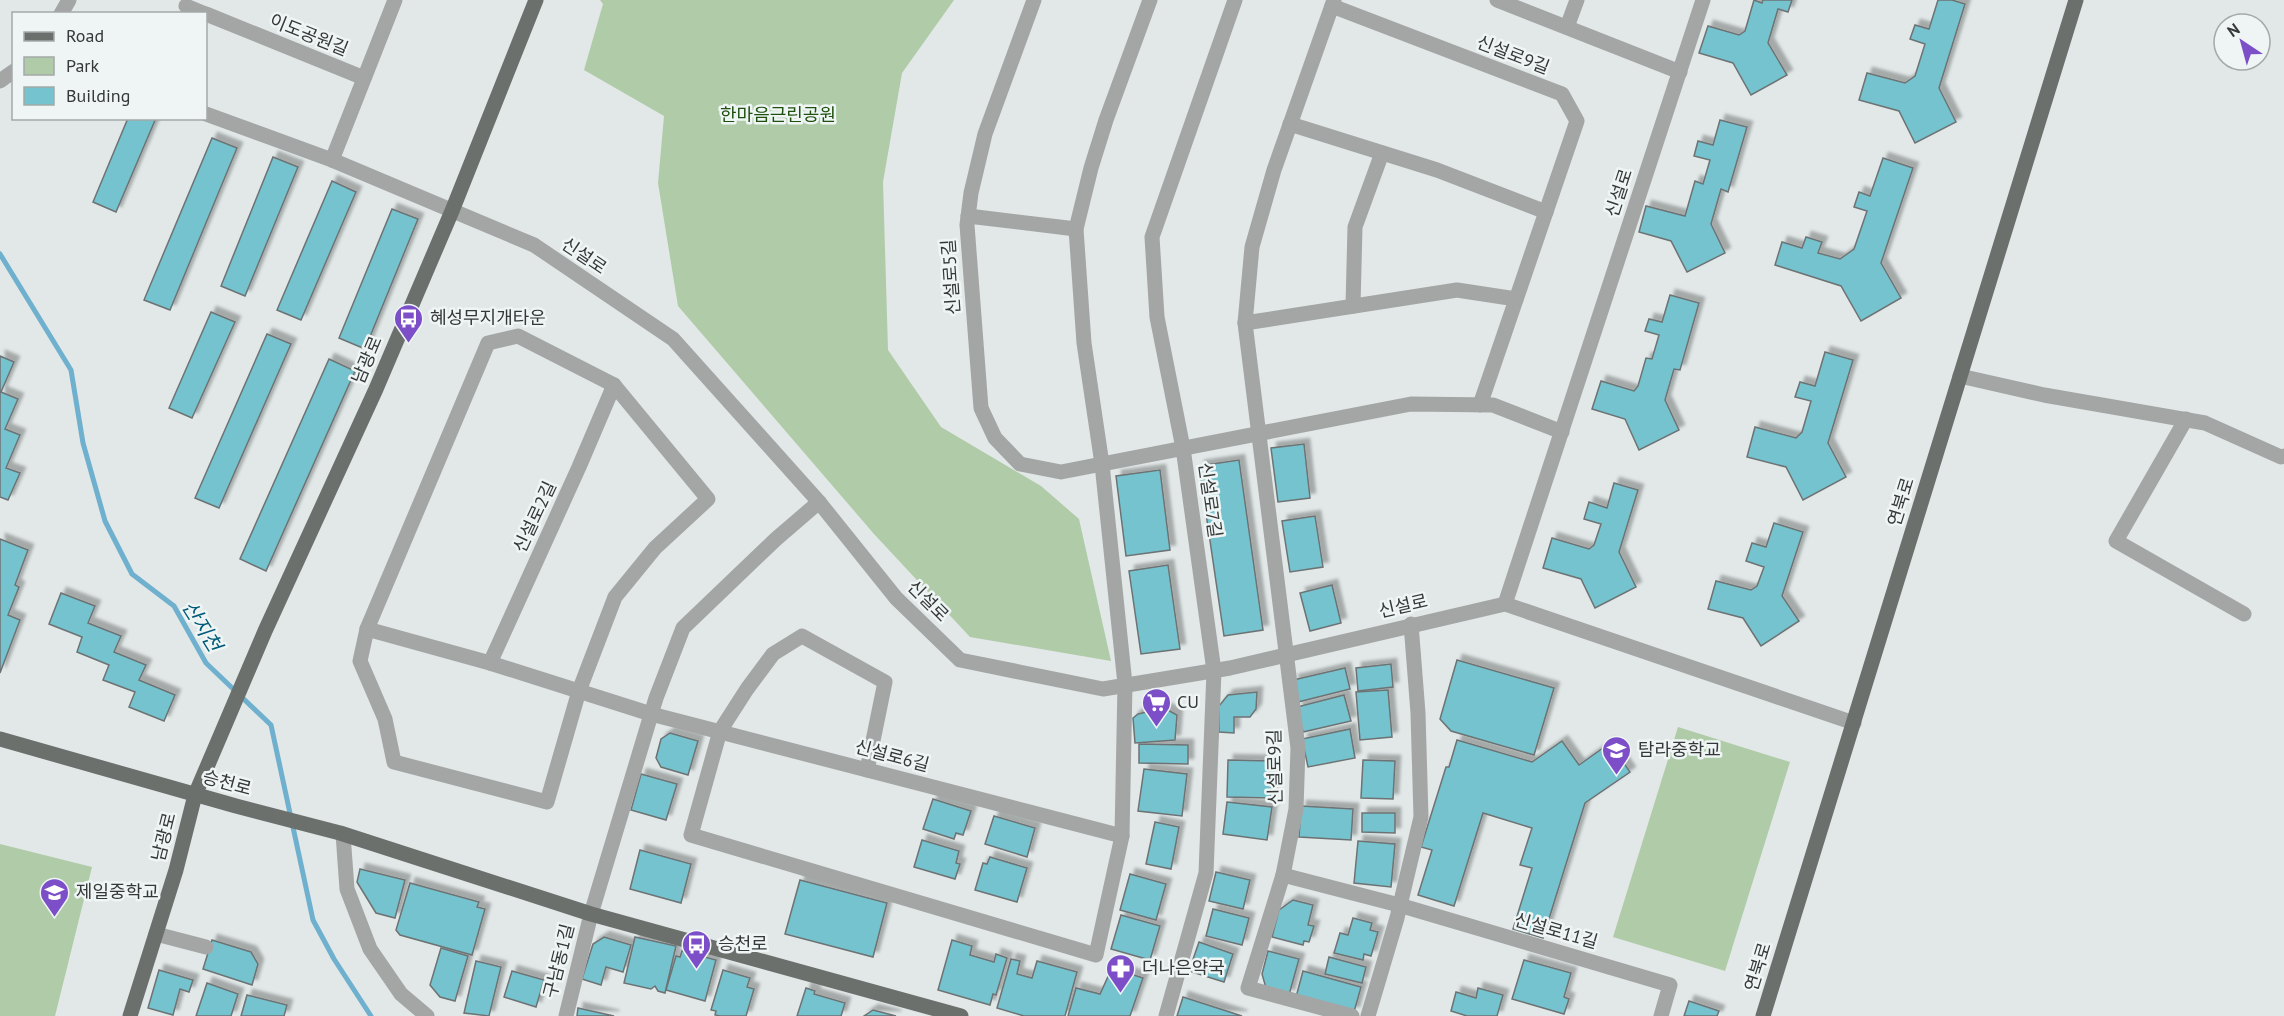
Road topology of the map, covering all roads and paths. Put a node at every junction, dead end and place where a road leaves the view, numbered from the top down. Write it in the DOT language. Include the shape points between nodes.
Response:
graph roads {
  1 [pos="536,0"];
  2 [pos="1034,0"];
  3 [pos="1150,0"];
  4 [pos="1235,0"];
  5 [pos="1497,0"];
  6 [pos="1577,0"];
  7 [pos="1703,0"];
  8 [pos="2076,0"];
  9 [pos="393,1"];
  10 [pos="1333,3"];
  11 [pos="186,6"];
  12 [pos="200,12"];
  13 [pos="207,15"];
  14 [pos="1567,27"];
  15 [pos="1680,72"];
  16 [pos="364,78"];
  17 [pos="207,114"];
  18 [pos="1290,124"];
  19 [pos="1382,153"];
  20 [pos="332,160"];
  21 [pos="452,211"];
  22 [pos="1546,212"];
  23 [pos="968,216"];
  24 [pos="1076,230"];
  25 [pos="1516,299"];
  26 [pos="1353,306"];
  27 [pos="1245,323"];
  28 [pos="1960,376"];
  29 [pos="614,385"];
  30 [pos="1480,405"];
  31 [pos="2186,419"];
  32 [pos="1562,432"];
  33 [pos="1259,434"];
  34 [pos="1183,448"];
  35 [pos="2284,456"];
  36 [pos="1102,464"];
  37 [pos="819,502"];
  38 [pos="1505,604"];
  39 [pos="2244,614"];
  40 [pos="1411,624"];
  41 [pos="368,628"];
  42 [pos="1286,654"];
  43 [pos="490,663"];
  44 [pos="1214,671"];
  45 [pos="1125,684"];
  46 [pos="579,691"];
  47 [pos="651,714"];
  48 [pos="1854,723"];
  49 [pos="720,731"];
  50 [pos="0,739"];
  51 [pos="867,770"];
  52 [pos="195,795"];
  53 [pos="342,833"];
  54 [pos="1122,836"];
  55 [pos="1283,875"];
  56 [pos="1399,905"];
  57 [pos="591,914"];
  58 [pos="156,934"];
  59 [pos="206,947"];
  60 [pos="130,1016"];
  61 [pos="427,1016"];
  62 [pos="566,1016"];
  63 [pos="961,1016"];
  64 [pos="1166,1016"];
  65 [pos="1352,1016"];
  66 [pos="1368,1016"];
  67 [pos="1661,1016"];
  68 [pos="1763,1016"];
  1 -- 21 [label="main road, 남광로"];
  2 -- 23 [label="street, 신설로5길" via="986,134"];
  3 -- 24 [label="street" via="1106,120"];
  4 -- 34 [label="street, 신설로7길" via="1152,237 1157,317"];
  5 -- 14 [label="street"];
  6 -- 14 [label="street"];
  7 -- 15 [label="street, 신설로"];
  8 -- 28 [label="main road, 연북로"];
  9 -- 16 [label="street, 이도공원길"];
  10 -- 18 [label="street, 신설로9길"];
  10 -- 22 [label="street, 신설로9길" via="1562,94 1577,121"];
  11 -- 12 [label="street, 이도공원길"];
  13 -- 16 [label="street, 이도공원길"];
  14 -- 15 [label="street"];
  15 -- 32 [label="street, 신설로"];
  16 -- 20 [label="street, 이도공원길"];
  17 -- 20 [label="street"];
  18 -- 19 [label="street"];
  18 -- 27 [label="street, 신설로9길" via="1252,247"];
  19 -- 22 [label="street"];
  19 -- 26 [label="street" via="1355,227"];
  20 -- 21 [label="street"];
  21 -- 37 [label="street, 신설로" via="534,245 673,339"];
  21 -- 52 [label="main road, 남광로"];
  22 -- 25 [label="street, 신설로9길"];
  23 -- 24 [label="street"];
  23 -- 36 [label="street, 신설로5길" via="981,408 995,438 1020,464 1061,472"];
  24 -- 36 [label="street" via="1084,343"];
  25 -- 26 [label="street" via="1457,290"];
  25 -- 30 [label="street, 신설로9길"];
  26 -- 27 [label="street"];
  27 -- 33 [label="street, 신설로9길"];
  28 -- 31 [label="street"];
  28 -- 48 [label="main road, 연북로"];
  29 -- 41 [label="street" via="518,336 488,343"];
  29 -- 43 [label="street, 신설로2길"];
  29 -- 46 [label="street" via="708,499 656,548 615,597"];
  30 -- 32 [label="street" via="1493,405"];
  30 -- 33 [label="street" via="1411,404"];
  31 -- 35 [label="street"];
  31 -- 39 [label="street" via="2116,541"];
  32 -- 38 [label="street, 신설로"];
  33 -- 34 [label="street"];
  33 -- 42 [label="street, 신설로9길"];
  34 -- 36 [label="street"];
  34 -- 44 [label="street, 신설로7길"];
  36 -- 45 [label="street"];
  37 -- 45 [label="street, 신설로" via="896,598 960,660 1103,689"];
  37 -- 47 [label="street, 구남동1길" via="683,628"];
  38 -- 40 [label="street, 신설로"];
  38 -- 48 [label="street"];
  40 -- 42 [label="street, 신설로"];
  40 -- 56 [label="street" via="1421,817"];
  41 -- 43 [label="street"];
  41 -- 46 [label="street" via="360,661 385,719 394,762 548,802"];
  42 -- 44 [label="street, 신설로"];
  42 -- 55 [label="street, 신설로9길" via="1298,748 1296,809"];
  43 -- 46 [label="street"];
  44 -- 45 [label="street, 신설로"];
  44 -- 64 [label="street, 신설로7길" via="1206,873"];
  45 -- 54 [label="street"];
  46 -- 47 [label="street"];
  47 -- 49 [label="street, 신설로6길"];
  47 -- 57 [label="street, 구남동1길"];
  48 -- 68 [label="main road, 연북로"];
  49 -- 51 [label="street, 신설로6길"];
  49 -- 51 [label="street" via="773,654 802,636 885,682"];
  49 -- 54 [label="street" via="691,835 1096,955"];
  50 -- 52 [label="main road, 승천로"];
  51 -- 54 [label="street, 신설로6길"];
  52 -- 53 [label="main road, 승천로"];
  52 -- 58 [label="main road, 남광로"];
  53 -- 57 [label="main road, 승천로"];
  53 -- 61 [label="street" via="347,889 370,949 401,994"];
  55 -- 56 [label="street"];
  55 -- 65 [label="street, 신설로9길" via="1248,988"];
  56 -- 66 [label="street"];
  56 -- 67 [label="street, 신설로11길" via="1670,985"];
  57 -- 62 [label="street, 구남동1길"];
  57 -- 63 [label="main road, 승천로"];
  58 -- 59 [label="street"];
  58 -- 60 [label="main road, 남광로"];
}
